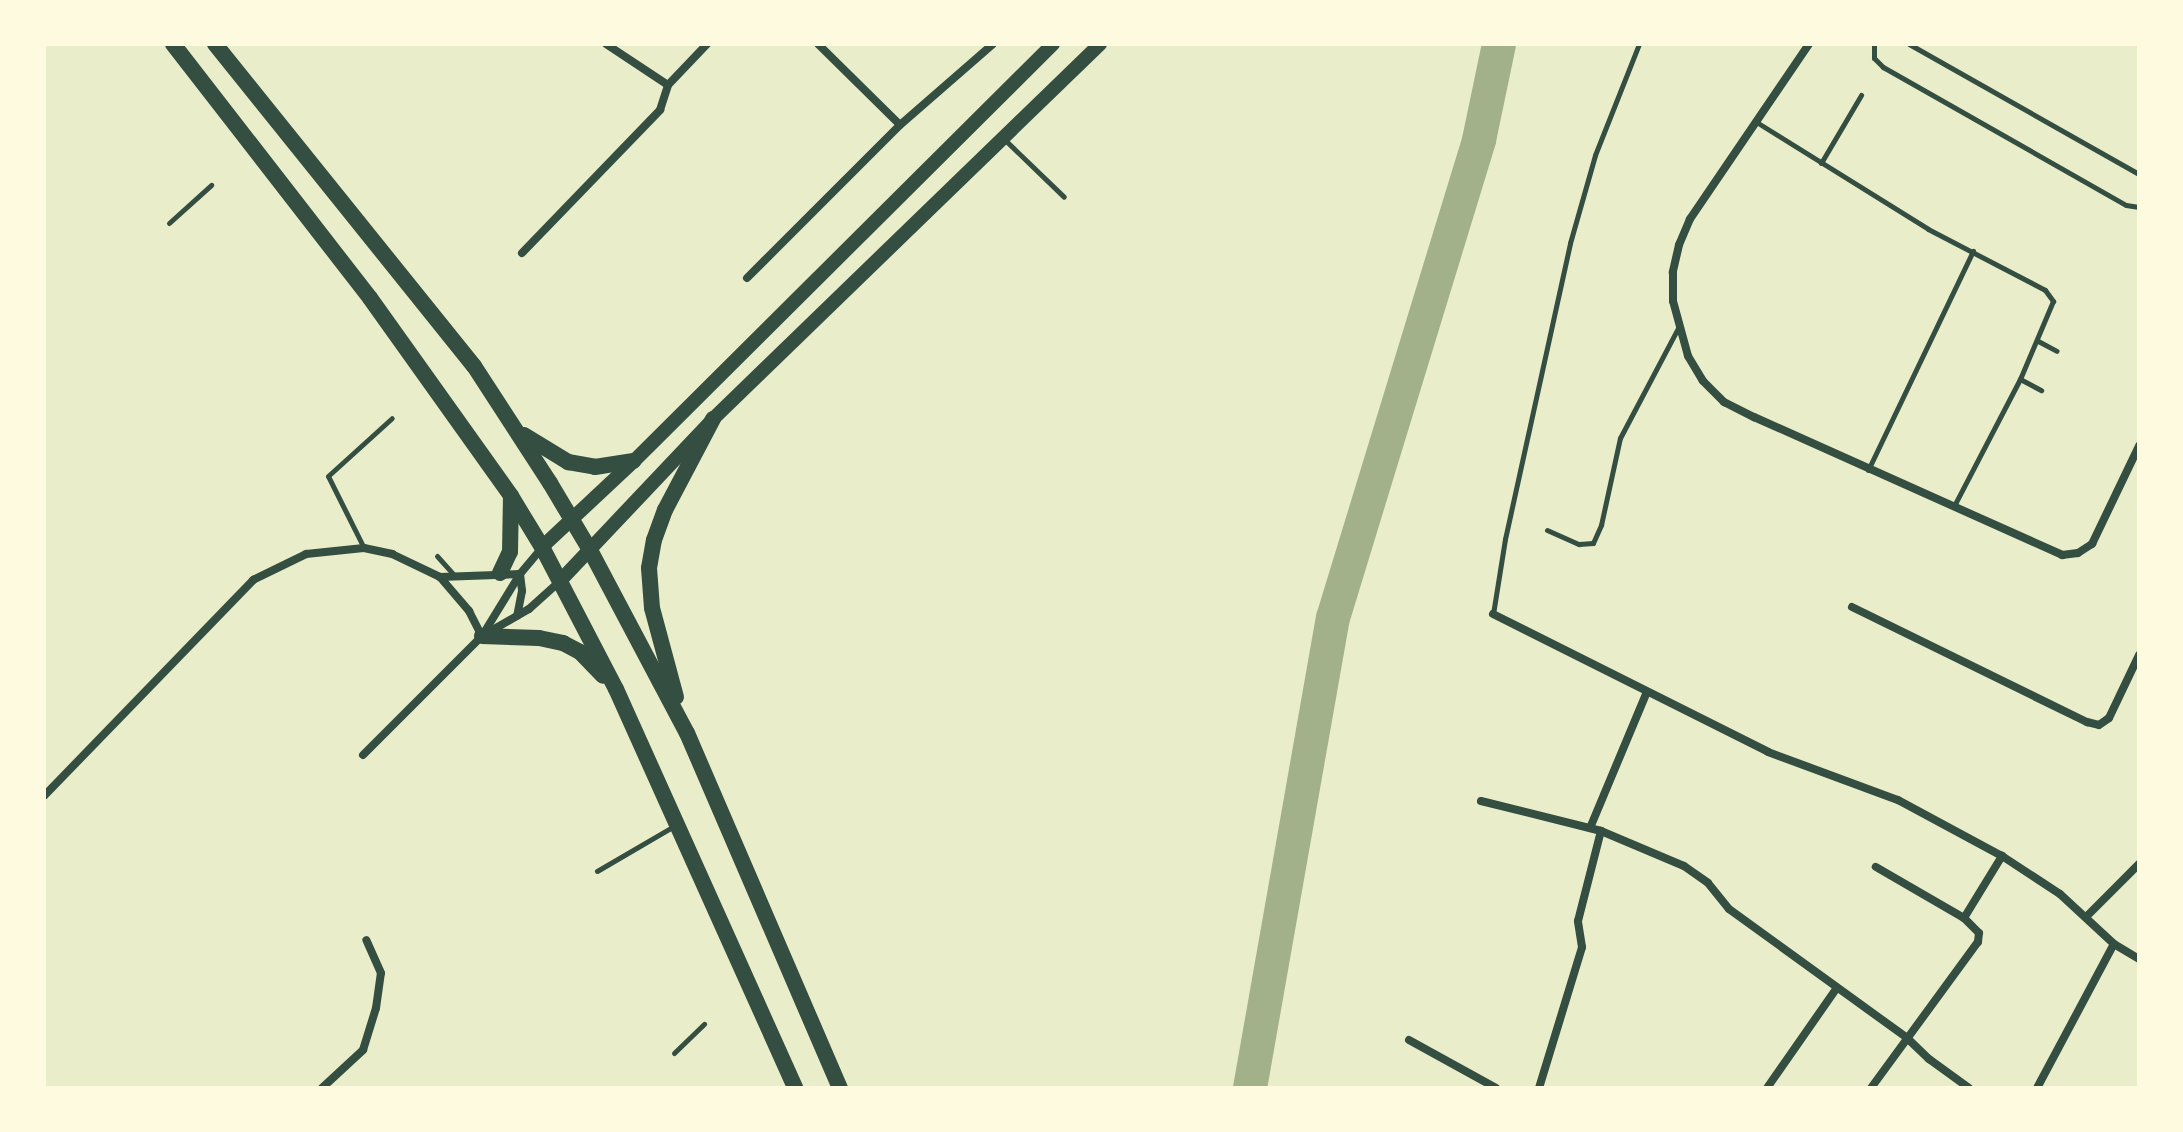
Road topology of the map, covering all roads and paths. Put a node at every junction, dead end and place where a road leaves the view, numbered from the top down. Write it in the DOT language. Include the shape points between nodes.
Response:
graph roads {
  1 [pos="173,44"];
  2 [pos="215,44"];
  3 [pos="606,44"];
  4 [pos="707,44"];
  5 [pos="818,44"];
  6 [pos="993,44"];
  7 [pos="1053,44"];
  8 [pos="1100,44"];
  9 [pos="1639,44"];
  10 [pos="1809,44"];
  11 [pos="1874,44"];
  12 [pos="1909,44"];
  13 [pos="668,85"];
  14 [pos="1861,95"];
  15 [pos="1758,123"];
  16 [pos="900,125"];
  17 [pos="1003,138"];
  18 [pos="1821,163"];
  19 [pos="2139,174"];
  20 [pos="211,185"];
  21 [pos="1064,197"];
  22 [pos="2139,207"];
  23 [pos="169,223"];
  24 [pos="1973,251"];
  25 [pos="522,253"];
  26 [pos="747,278"];
  27 [pos="1678,328"];
  28 [pos="2038,341"];
  29 [pos="2057,351"];
  30 [pos="2020,379"];
  31 [pos="2041,390"];
  32 [pos="392,418"];
  33 [pos="713,419"];
  34 [pos="519,432"];
  35 [pos="2139,446"];
  36 [pos="634,461"];
  37 [pos="1868,470"];
  38 [pos="511,496"];
  39 [pos="1953,509"];
  40 [pos="569,518"];
  41 [pos="1547,530"];
  42 [pos="542,547"];
  43 [pos="364,548"];
  44 [pos="590,550"];
  45 [pos="437,556"];
  46 [pos="500,573"];
  47 [pos="520,574"];
  48 [pos="440,577"];
  49 [pos="456,577"];
  50 [pos="560,581"];
  51 [pos="1852,607"];
  52 [pos="1493,614"];
  53 [pos="517,616"];
  54 [pos="482,636"];
  55 [pos="2139,655"];
  56 [pos="616,689"];
  57 [pos="1647,692"];
  58 [pos="687,733"];
  59 [pos="363,755"];
  60 [pos="44,796"];
  61 [pos="1481,801"];
  62 [pos="678,823"];
  63 [pos="1590,828"];
  64 [pos="1601,831"];
  65 [pos="2002,856"];
  66 [pos="2139,864"];
  67 [pos="1876,867"];
  68 [pos="597,871"];
  69 [pos="2087,916"];
  70 [pos="1964,918"];
  71 [pos="366,940"];
  72 [pos="2114,944"];
  73 [pos="2139,959"];
  74 [pos="1836,989"];
  75 [pos="704,1024"];
  76 [pos="1906,1037"];
  77 [pos="1409,1040"];
  78 [pos="674,1053"];
  79 [pos="322,1088"];
  80 [pos="795,1088"];
  81 [pos="840,1088"];
  82 [pos="1496,1088"];
  83 [pos="1539,1088"];
  84 [pos="1767,1088"];
  85 [pos="1871,1088"];
  86 [pos="1969,1088"];
  87 [pos="2037,1088"];
  1 -- 38 [label="main road" via="370,298"];
  2 -- 34 [label="main road" via="474,366"];
  3 -- 13 [label="street"];
  4 -- 13 [label="street"];
  5 -- 16 [label="street"];
  6 -- 16 [label="street"];
  7 -- 36 [label="main road"];
  8 -- 17 [label="main road"];
  9 -- 52 [label="lane" via="1595,155 1570,243"];
  10 -- 15 [label="street"];
  11 -- 22 [label="lane" via="1874,58 1883,67 2126,205"];
  12 -- 19 [label="lane"];
  13 -- 25 [label="street" via="660,110"];
  14 -- 18 [label="lane"];
  15 -- 18 [label="lane"];
  15 -- 27 [label="street" via="1690,219 1679,245 1673,287"];
  16 -- 26 [label="street"];
  17 -- 21 [label="lane"];
  17 -- 33 [label="main road"];
  18 -- 24 [label="lane"];
  20 -- 23 [label="lane"];
  24 -- 28 [label="lane" via="2049,294 2053,307"];
  24 -- 37 [label="lane"];
  27 -- 37 [label="street" via="1703,381 1724,402"];
  27 -- 41 [label="lane" via="1620,438 1593,543 1579,544"];
  28 -- 29 [label="lane"];
  28 -- 30 [label="lane"];
  30 -- 31 [label="lane"];
  30 -- 39 [label="lane"];
  32 -- 43 [label="lane" via="328,476"];
  33 -- 44 [label="main road"];
  33 -- 58 [label="main road" via="665,510 649,568 652,608"];
  34 -- 36 [label="main road" via="568,462 595,467"];
  34 -- 40 [label="main road"];
  35 -- 39 [label="street" via="2092,544 2078,553 2062,555"];
  36 -- 40 [label="main road"];
  37 -- 39 [label="street"];
  38 -- 42 [label="main road"];
  38 -- 46 [label="main road" via="510,552"];
  40 -- 42 [label="main road"];
  40 -- 44 [label="main road"];
  42 -- 47 [label="street"];
  42 -- 50 [label="main road"];
  43 -- 48 [label="street" via="392,554"];
  43 -- 60 [label="street" via="306,554 253,580"];
  44 -- 50 [label="main road"];
  44 -- 58 [label="main road"];
  45 -- 49 [label="lane"];
  46 -- 47 [label="street"];
  46 -- 49 [label="street"];
  47 -- 53 [label="street"];
  47 -- 54 [label="street"];
  48 -- 49 [label="street"];
  48 -- 54 [label="street"];
  50 -- 53 [label="street"];
  50 -- 56 [label="main road"];
  51 -- 55 [label="street" via="2099,725 2109,718"];
  52 -- 57 [label="street"];
  53 -- 54 [label="street"];
  54 -- 56 [label="main road" via="563,643 580,652"];
  54 -- 59 [label="street"];
  56 -- 62 [label="main road"];
  57 -- 63 [label="street"];
  57 -- 65 [label="street" via="1768,752 1898,800"];
  58 -- 81 [label="main road"];
  61 -- 63 [label="street"];
  62 -- 68 [label="lane"];
  62 -- 80 [label="main road"];
  63 -- 64 [label="street"];
  64 -- 74 [label="street" via="1684,866 1708,883 1729,909"];
  64 -- 83 [label="street" via="1578,921 1582,947"];
  65 -- 69 [label="street"];
  65 -- 70 [label="street"];
  66 -- 69 [label="street"];
  67 -- 70 [label="street"];
  69 -- 72 [label="street"];
  70 -- 76 [label="street" via="1975,925 1978,942"];
  71 -- 79 [label="street" via="381,973 372,1023 360,1054"];
  72 -- 73 [label="street"];
  72 -- 87 [label="street"];
  74 -- 76 [label="street"];
  74 -- 84 [label="street"];
  75 -- 78 [label="lane"];
  76 -- 85 [label="street"];
  76 -- 86 [label="street"];
  77 -- 82 [label="street"];
}
